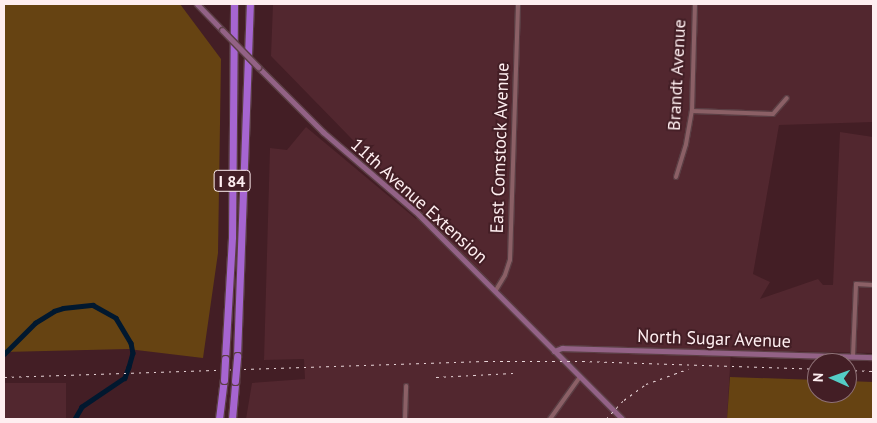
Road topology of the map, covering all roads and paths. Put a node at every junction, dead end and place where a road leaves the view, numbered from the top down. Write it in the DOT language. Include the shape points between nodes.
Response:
graph roads {
  1 [pos="196,4"];
  2 [pos="234,4"];
  3 [pos="250,4"];
  4 [pos="518,4"];
  5 [pos="695,4"];
  6 [pos="787,98"];
  7 [pos="692,111"];
  8 [pos="676,177"];
  9 [pos="873,285"];
  10 [pos="496,290"];
  11 [pos="554,351"];
  12 [pos="853,353"];
  13 [pos="807,355"];
  14 [pos="857,356"];
  15 [pos="873,357"];
  16 [pos="580,377"];
  17 [pos="406,386"];
  18 [pos="219,419"];
  19 [pos="232,419"];
  20 [pos="405,419"];
  21 [pos="550,419"];
  22 [pos="622,419"];
  1 -- 10 [label="street, 11th Avenue Extension, bridge" via="323,132 409,206"];
  2 -- 18 [label="highway, I 84, bridge" via="232,237"];
  3 -- 19 [label="highway, I 84, bridge"];
  4 -- 10 [label="street, East Comstock Avenue" via="510,260"];
  5 -- 7 [label="street, Brandt Avenue"];
  6 -- 7 [label="street" via="773,114"];
  7 -- 8 [label="street, Brandt Avenue"];
  9 -- 12 [label="street" via="856,284"];
  10 -- 11 [label="street, 11th Avenue Extension"];
  11 -- 13 [label="street, North Sugar Avenue" via="562,348"];
  11 -- 16 [label="street, 11th Avenue Extension"];
  14 -- 15 [label="street, North Sugar Avenue"];
  16 -- 21 [label="street"];
  16 -- 22 [label="street, 11th Avenue Extension"];
  17 -- 20 [label="street"];
}
